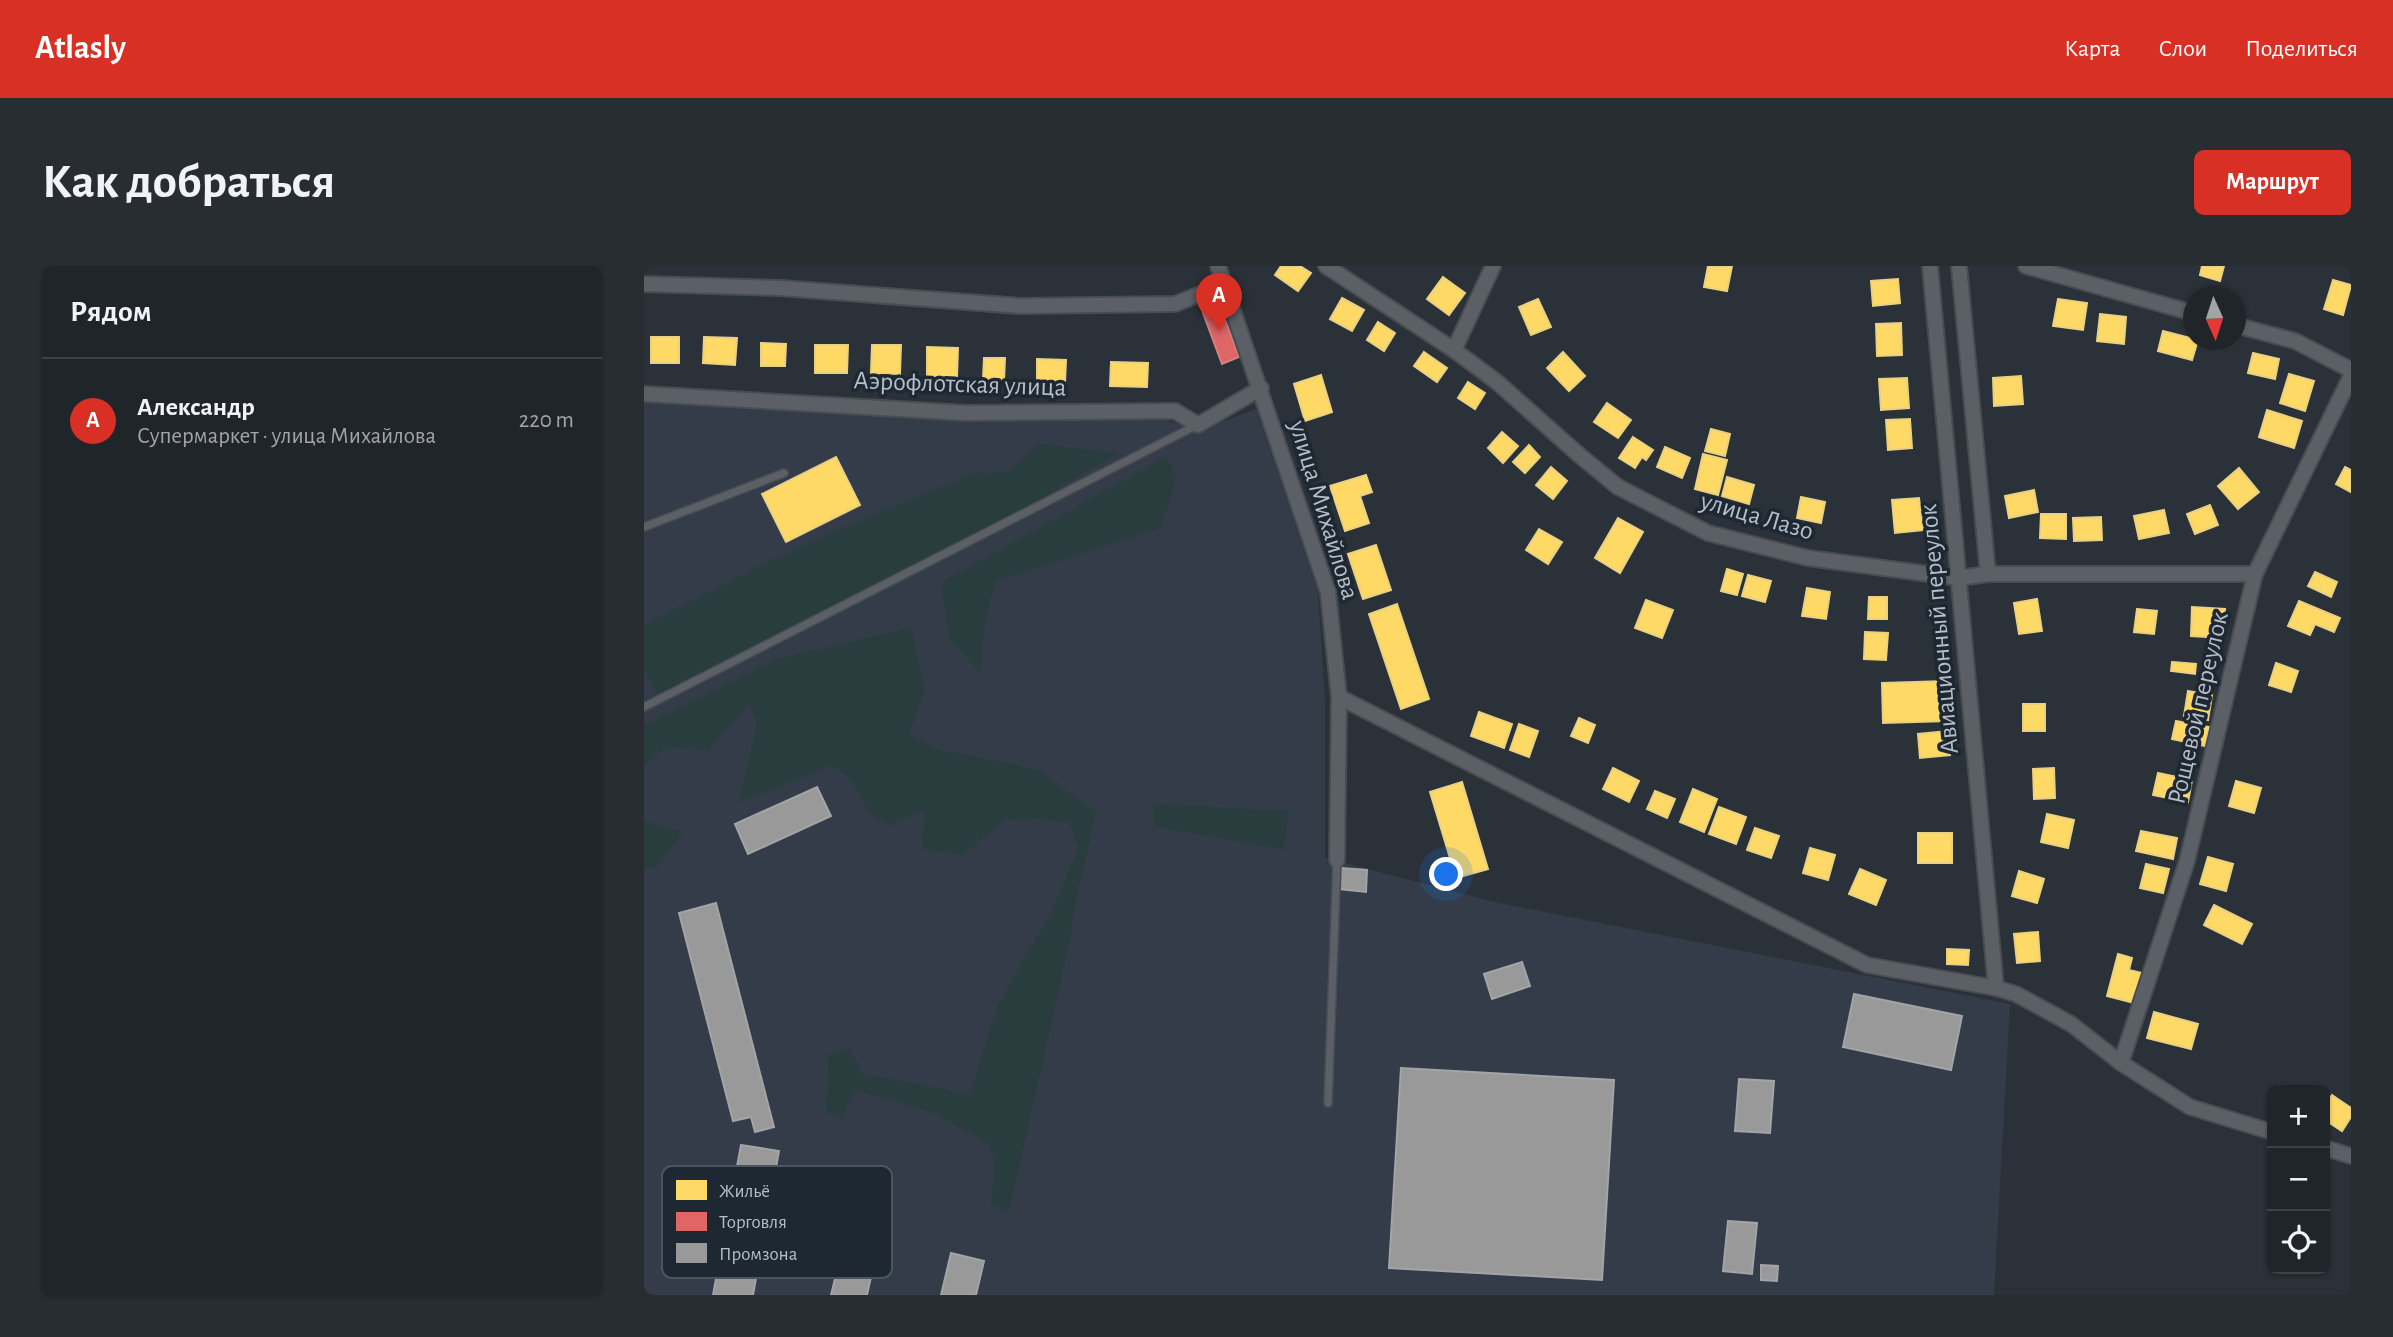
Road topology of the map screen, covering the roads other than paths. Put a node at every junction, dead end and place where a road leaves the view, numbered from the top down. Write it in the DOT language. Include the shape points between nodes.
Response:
graph roads {
  1 [pos="1218,266"];
  2 [pos="1326,266"];
  3 [pos="1493,266"];
  4 [pos="1930,266"];
  5 [pos="1959,266"];
  6 [pos="2026,266"];
  7 [pos="644,284"];
  8 [pos="1225,284"];
  9 [pos="2183,310"];
  10 [pos="2246,328"];
  11 [pos="1454,350"];
  12 [pos="2351,370"];
  13 [pos="2351,376"];
  14 [pos="1261,388"];
  15 [pos="644,394"];
  16 [pos="1198,425"];
  17 [pos="783,473"];
  18 [pos="644,527"];
  19 [pos="2255,573"];
  20 [pos="1988,574"];
  21 [pos="1959,578"];
  22 [pos="1339,697"];
  23 [pos="644,707"];
  24 [pos="1337,860"];
  25 [pos="1996,988"];
  26 [pos="2121,1062"];
  27 [pos="1328,1102"];
  28 [pos="2267,1130"];
  29 [pos="2330,1150"];
  30 [pos="2351,1156"];
  1 -- 8 [label="street, улица Михайлова"];
  2 -- 11 [label="street, улица Лазо"];
  3 -- 11 [label="street"];
  4 -- 21 [label="street, Авиационный переулок"];
  5 -- 20 [label="street, Авиационный переулок"];
  6 -- 9 [label="street"];
  7 -- 8 [label="street" via="780,288 1020,306 1175,304"];
  8 -- 14 [label="street, улица Михайлова"];
  10 -- 12 [label="street" via="2295,341"];
  11 -- 21 [label="street, улица Лазо" via="1618,486 1708,533 1808,558"];
  13 -- 19 [label="street, Рощевой переулок"];
  14 -- 16 [label="street"];
  14 -- 22 [label="street, улица Михайлова" via="1328,592"];
  15 -- 16 [label="street, Аэрофлотская улица" via="966,413 1175,411"];
  16 -- 23 [label="lane"];
  17 -- 18 [label="lane"];
  19 -- 20 [label="street, улица Лазо"];
  19 -- 26 [label="street, Рощевой переулок" via="2187,861"];
  20 -- 21 [label="street, улица Лазо"];
  21 -- 25 [label="street, Авиационный переулок"];
  22 -- 24 [label="street, улица Михайлова"];
  22 -- 25 [label="street" via="1867,965"];
  24 -- 27 [label="lane"];
  25 -- 26 [label="street" via="2071,1024"];
  26 -- 28 [label="street" via="2190,1107"];
  29 -- 30 [label="street"];
}
